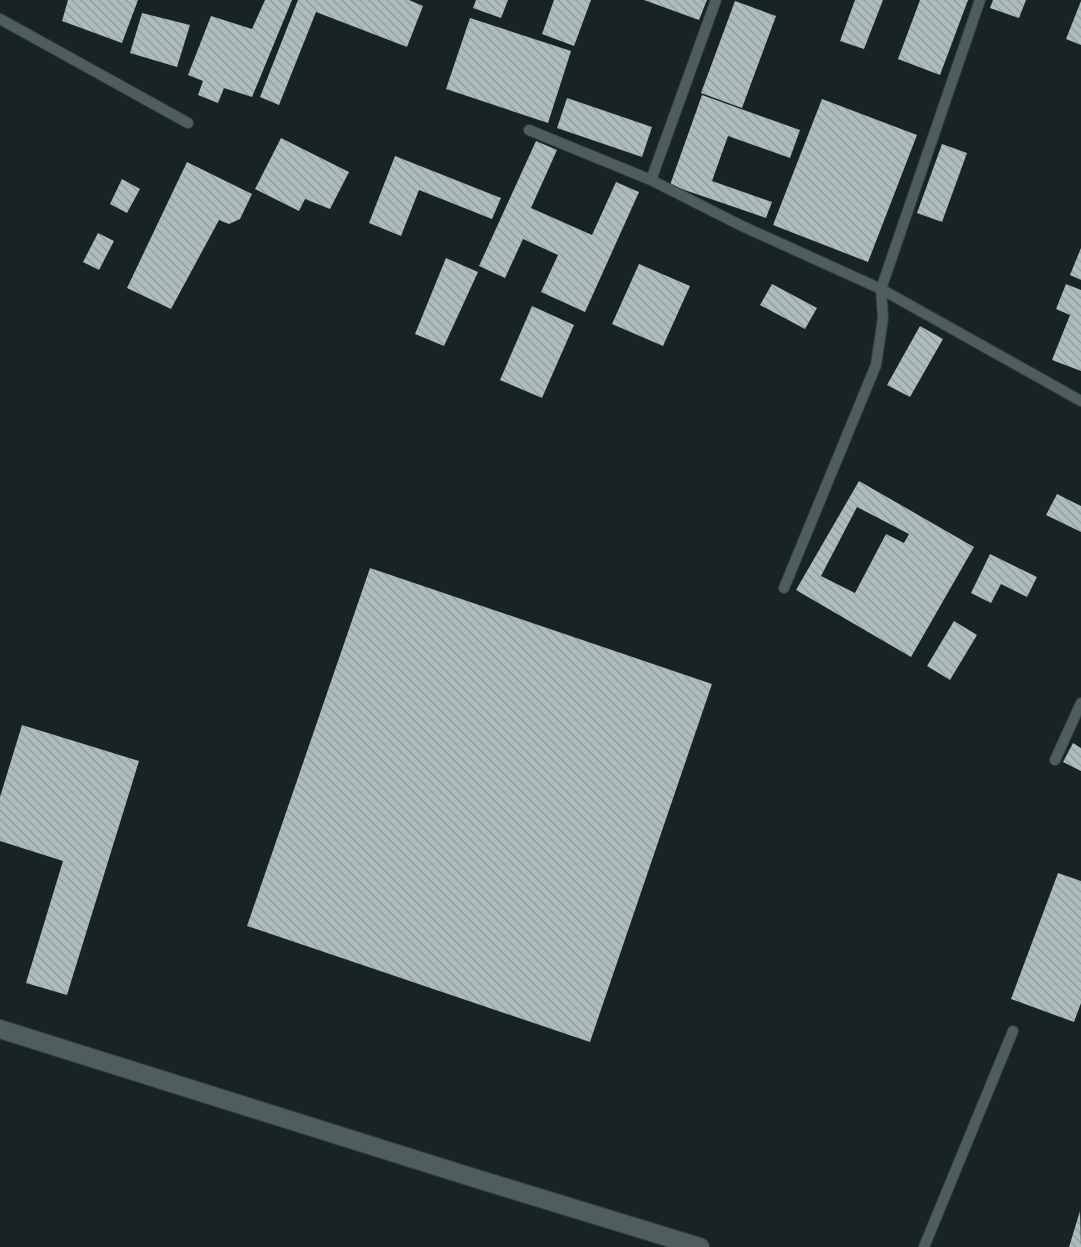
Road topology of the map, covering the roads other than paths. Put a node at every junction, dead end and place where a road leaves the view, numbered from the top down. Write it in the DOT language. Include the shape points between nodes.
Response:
graph roads {
  1 [pos="716,0"];
  2 [pos="980,0"];
  3 [pos="0,19"];
  4 [pos="188,123"];
  5 [pos="529,130"];
  6 [pos="651,180"];
  7 [pos="881,289"];
  8 [pos="1081,401"];
  9 [pos="784,588"];
  10 [pos="1081,703"];
  11 [pos="1054,760"];
  12 [pos="0,1029"];
  13 [pos="1013,1031"];
  14 [pos="700,1247"];
  15 [pos="924,1247"];
  1 -- 6 [label="lane"];
  2 -- 7 [label="lane"];
  3 -- 4 [label="lane"];
  5 -- 6 [label="lane"];
  6 -- 7 [label="lane"];
  7 -- 8 [label="lane"];
  7 -- 9 [label="lane" via="883,318 876,364"];
  10 -- 11 [label="lane"];
  12 -- 14 [label="street"];
  13 -- 15 [label="lane"];
}
